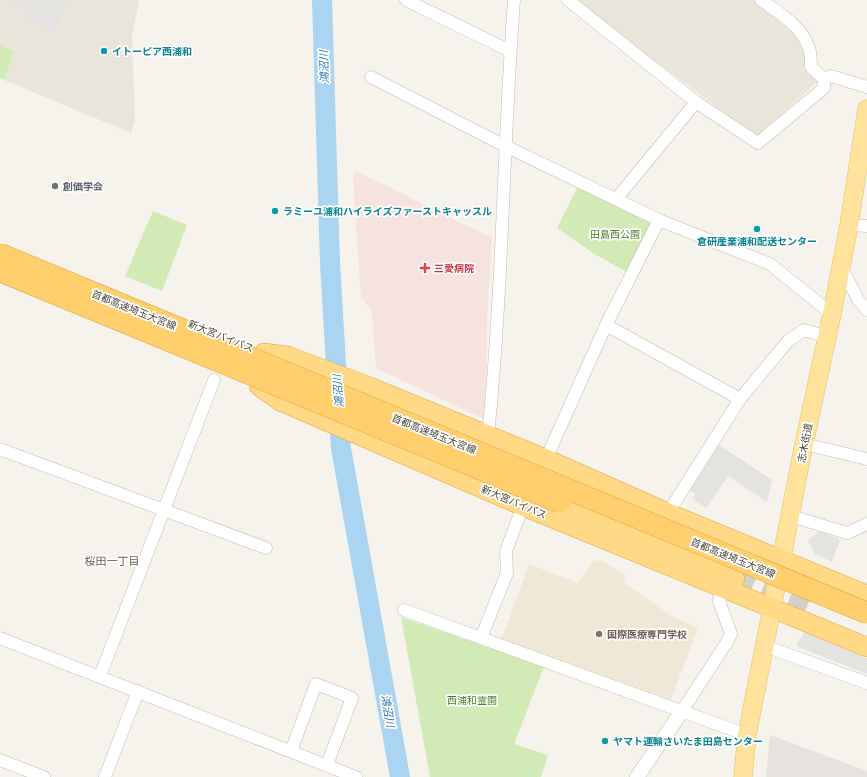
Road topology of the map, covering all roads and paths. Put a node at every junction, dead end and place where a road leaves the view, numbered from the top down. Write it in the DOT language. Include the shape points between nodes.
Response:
graph roads {
  1 [pos="406,0"];
  2 [pos="514,0"];
  3 [pos="568,0"];
  4 [pos="761,0"];
  5 [pos="510,52"];
  6 [pos="371,77"];
  7 [pos="824,79"];
  8 [pos="867,87"];
  9 [pos="696,102"];
  10 [pos="867,109"];
  11 [pos="505,146"];
  12 [pos="617,198"];
  13 [pos="659,220"];
  14 [pos="849,225"];
  15 [pos="867,226"];
  16 [pos="0,246"];
  17 [pos="0,254"];
  18 [pos="840,265"];
  19 [pos="0,271"];
  20 [pos="0,280"];
  21 [pos="867,310"];
  22 [pos="832,314"];
  23 [pos="606,325"];
  24 [pos="827,337"];
  25 [pos="214,380"];
  26 [pos="355,388"];
  27 [pos="740,399"];
  28 [pos="357,429"];
  29 [pos="488,435"];
  30 [pos="804,444"];
  31 [pos="0,449"];
  32 [pos="546,459"];
  33 [pos="867,460"];
  34 [pos="523,506"];
  35 [pos="164,510"];
  36 [pos="668,513"];
  37 [pos="791,516"];
  38 [pos="867,524"];
  39 [pos="266,548"];
  40 [pos="742,557"];
  41 [pos="782,561"];
  42 [pos="728,583"];
  43 [pos="815,586"];
  44 [pos="867,595"];
  45 [pos="867,608"];
  46 [pos="772,609"];
  47 [pos="404,610"];
  48 [pos="808,610"];
  49 [pos="867,613"];
  50 [pos="867,629"];
  51 [pos="867,634"];
  52 [pos="0,638"];
  53 [pos="481,638"];
  54 [pos="765,646"];
  55 [pos="867,647"];
  56 [pos="100,676"];
  57 [pos="867,683"];
  58 [pos="138,691"];
  59 [pos="682,711"];
  60 [pos="747,735"];
  61 [pos="291,751"];
  62 [pos="0,760"];
  63 [pos="327,765"];
  64 [pos="44,777"];
  65 [pos="105,777"];
  66 [pos="356,777"];
  67 [pos="637,777"];
  68 [pos="742,777"];
  1 -- 5 [label="street"];
  2 -- 5 [label="street"];
  3 -- 9 [label="street"];
  4 -- 7 [label="street" via="789,19 802,34 810,48 811,67"];
  5 -- 11 [label="street"];
  6 -- 11 [label="street"];
  7 -- 8 [label="street" via="831,76"];
  7 -- 9 [label="street" via="824,88 758,143"];
  9 -- 12 [label="street"];
  10 -- 14 [label="main road, 志木街道"];
  11 -- 12 [label="street"];
  11 -- 29 [label="street" via="497,330"];
  12 -- 13 [label="street"];
  13 -- 22 [label="street" via="770,264"];
  13 -- 23 [label="street"];
  14 -- 15 [label="street"];
  14 -- 18 [label="main road, 志木街道"];
  16 -- 26 [label="highway, 新大宮バイパス" via="264,353 288,356 313,372"];
  17 -- 49 [label="highway, 首都高速埼玉大宮線, bridge"];
  18 -- 21 [label="street" via="859,301"];
  18 -- 22 [label="main road, 志木街道"];
  19 -- 50 [label="highway, 首都高速埼玉大宮線, bridge"];
  20 -- 28 [label="highway, 新大宮バイパス" via="259,386 280,401 316,411"];
  22 -- 24 [label="main road, 志木街道"];
  23 -- 27 [label="street"];
  23 -- 32 [label="street"];
  24 -- 27 [label="street" via="804,330 788,341"];
  24 -- 30 [label="main road, 志木街道"];
  25 -- 35 [label="street"];
  26 -- 29 [label="highway, 新大宮バイパス"];
  26 -- 40 [label="highway, 新大宮バイパス"];
  27 -- 36 [label="street"];
  28 -- 34 [label="highway, 新大宮バイパス"];
  28 -- 42 [label="highway, 新大宮バイパス"];
  29 -- 32 [label="highway, 新大宮バイパス"];
  30 -- 33 [label="street"];
  30 -- 37 [label="main road, 志木街道"];
  31 -- 35 [label="street"];
  32 -- 36 [label="highway, 新大宮バイパス"];
  34 -- 42 [label="highway, 新大宮バイパス"];
  34 -- 53 [label="street" via="506,551 507,573"];
  35 -- 39 [label="street"];
  35 -- 56 [label="street"];
  36 -- 41 [label="highway, 新大宮バイパス"];
  37 -- 38 [label="street" via="847,533"];
  37 -- 41 [label="main road, 志木街道"];
  41 -- 44 [label="highway, 新大宮バイパス"];
  41 -- 46 [label="main road, 志木街道"];
  42 -- 46 [label="highway, 新大宮バイパス"];
  42 -- 59 [label="street" via="719,601 731,634"];
  43 -- 45 [label="highway"];
  46 -- 54 [label="main road, 志木街道"];
  46 -- 55 [label="highway, 新大宮バイパス"];
  47 -- 53 [label="street"];
  48 -- 51 [label="highway"];
  52 -- 56 [label="street"];
  53 -- 59 [label="street"];
  54 -- 57 [label="street"];
  54 -- 60 [label="main road, 志木街道"];
  56 -- 58 [label="street"];
  58 -- 61 [label="street"];
  58 -- 65 [label="street"];
  59 -- 60 [label="street"];
  59 -- 67 [label="street"];
  60 -- 68 [label="main road, 志木街道"];
  61 -- 63 [label="street"];
  61 -- 63 [label="street" via="316,684 352,698"];
  62 -- 64 [label="street"];
  63 -- 66 [label="street"];
}
